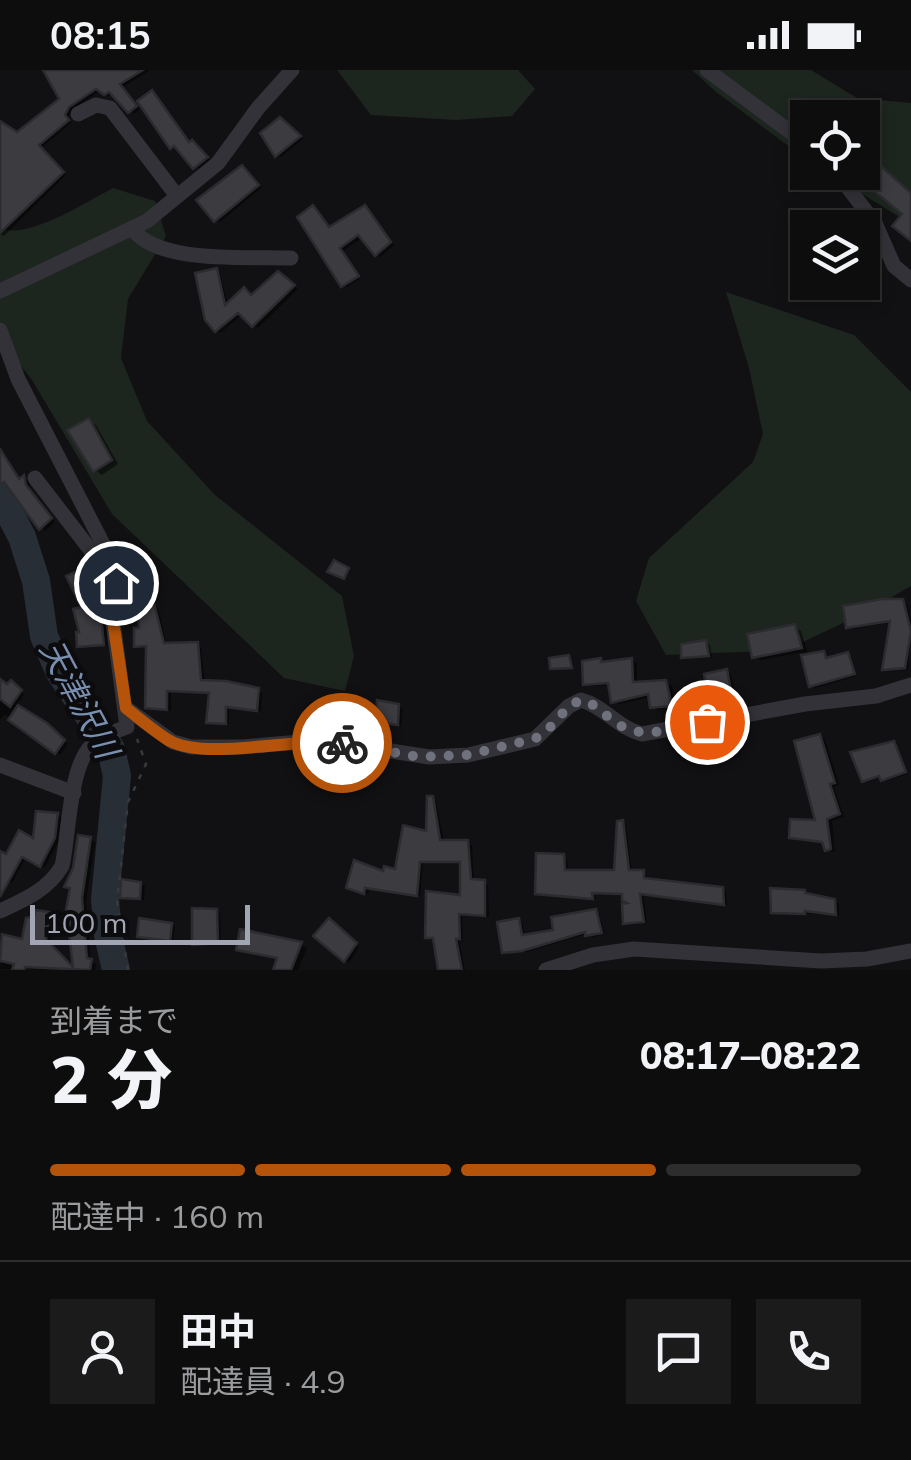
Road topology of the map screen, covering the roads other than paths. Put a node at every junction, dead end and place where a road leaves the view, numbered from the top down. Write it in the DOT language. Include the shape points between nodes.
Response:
graph roads {
  1 [pos="292,70"];
  2 [pos="706,70"];
  3 [pos="78,114"];
  4 [pos="790,132"];
  5 [pos="850,190"];
  6 [pos="177,196"];
  7 [pos="132,228"];
  8 [pos="292,258"];
  9 [pos="911,280"];
  10 [pos="0,291"];
  11 [pos="0,330"];
  12 [pos="35,478"];
  13 [pos="116,583"];
  14 [pos="911,685"];
  15 [pos="126,708"];
  16 [pos="0,765"];
  17 [pos="74,793"];
  18 [pos="0,911"];
  19 [pos="911,951"];
  20 [pos="546,970"];
  1 -- 6 [label="street" via="218,163"];
  2 -- 4 [label="street"];
  3 -- 6 [label="street" via="96,104 110,108"];
  5 -- 9 [label="street" via="875,223 894,266"];
  6 -- 7 [label="street"];
  7 -- 8 [label="street" via="140,240 166,252"];
  7 -- 10 [label="street"];
  11 -- 13 [label="street"];
  12 -- 13 [label="street"];
  13 -- 15 [label="street" via="112,614"];
  14 -- 15 [label="street" via="642,734 581,700 534,739 430,758 322,740 192,746 173,742"];
  15 -- 17 [label="street" via="126,727 86,753"];
  16 -- 17 [label="street"];
  17 -- 18 [label="street" via="56,876"];
  19 -- 20 [label="street" via="822,961 634,949"];
}
